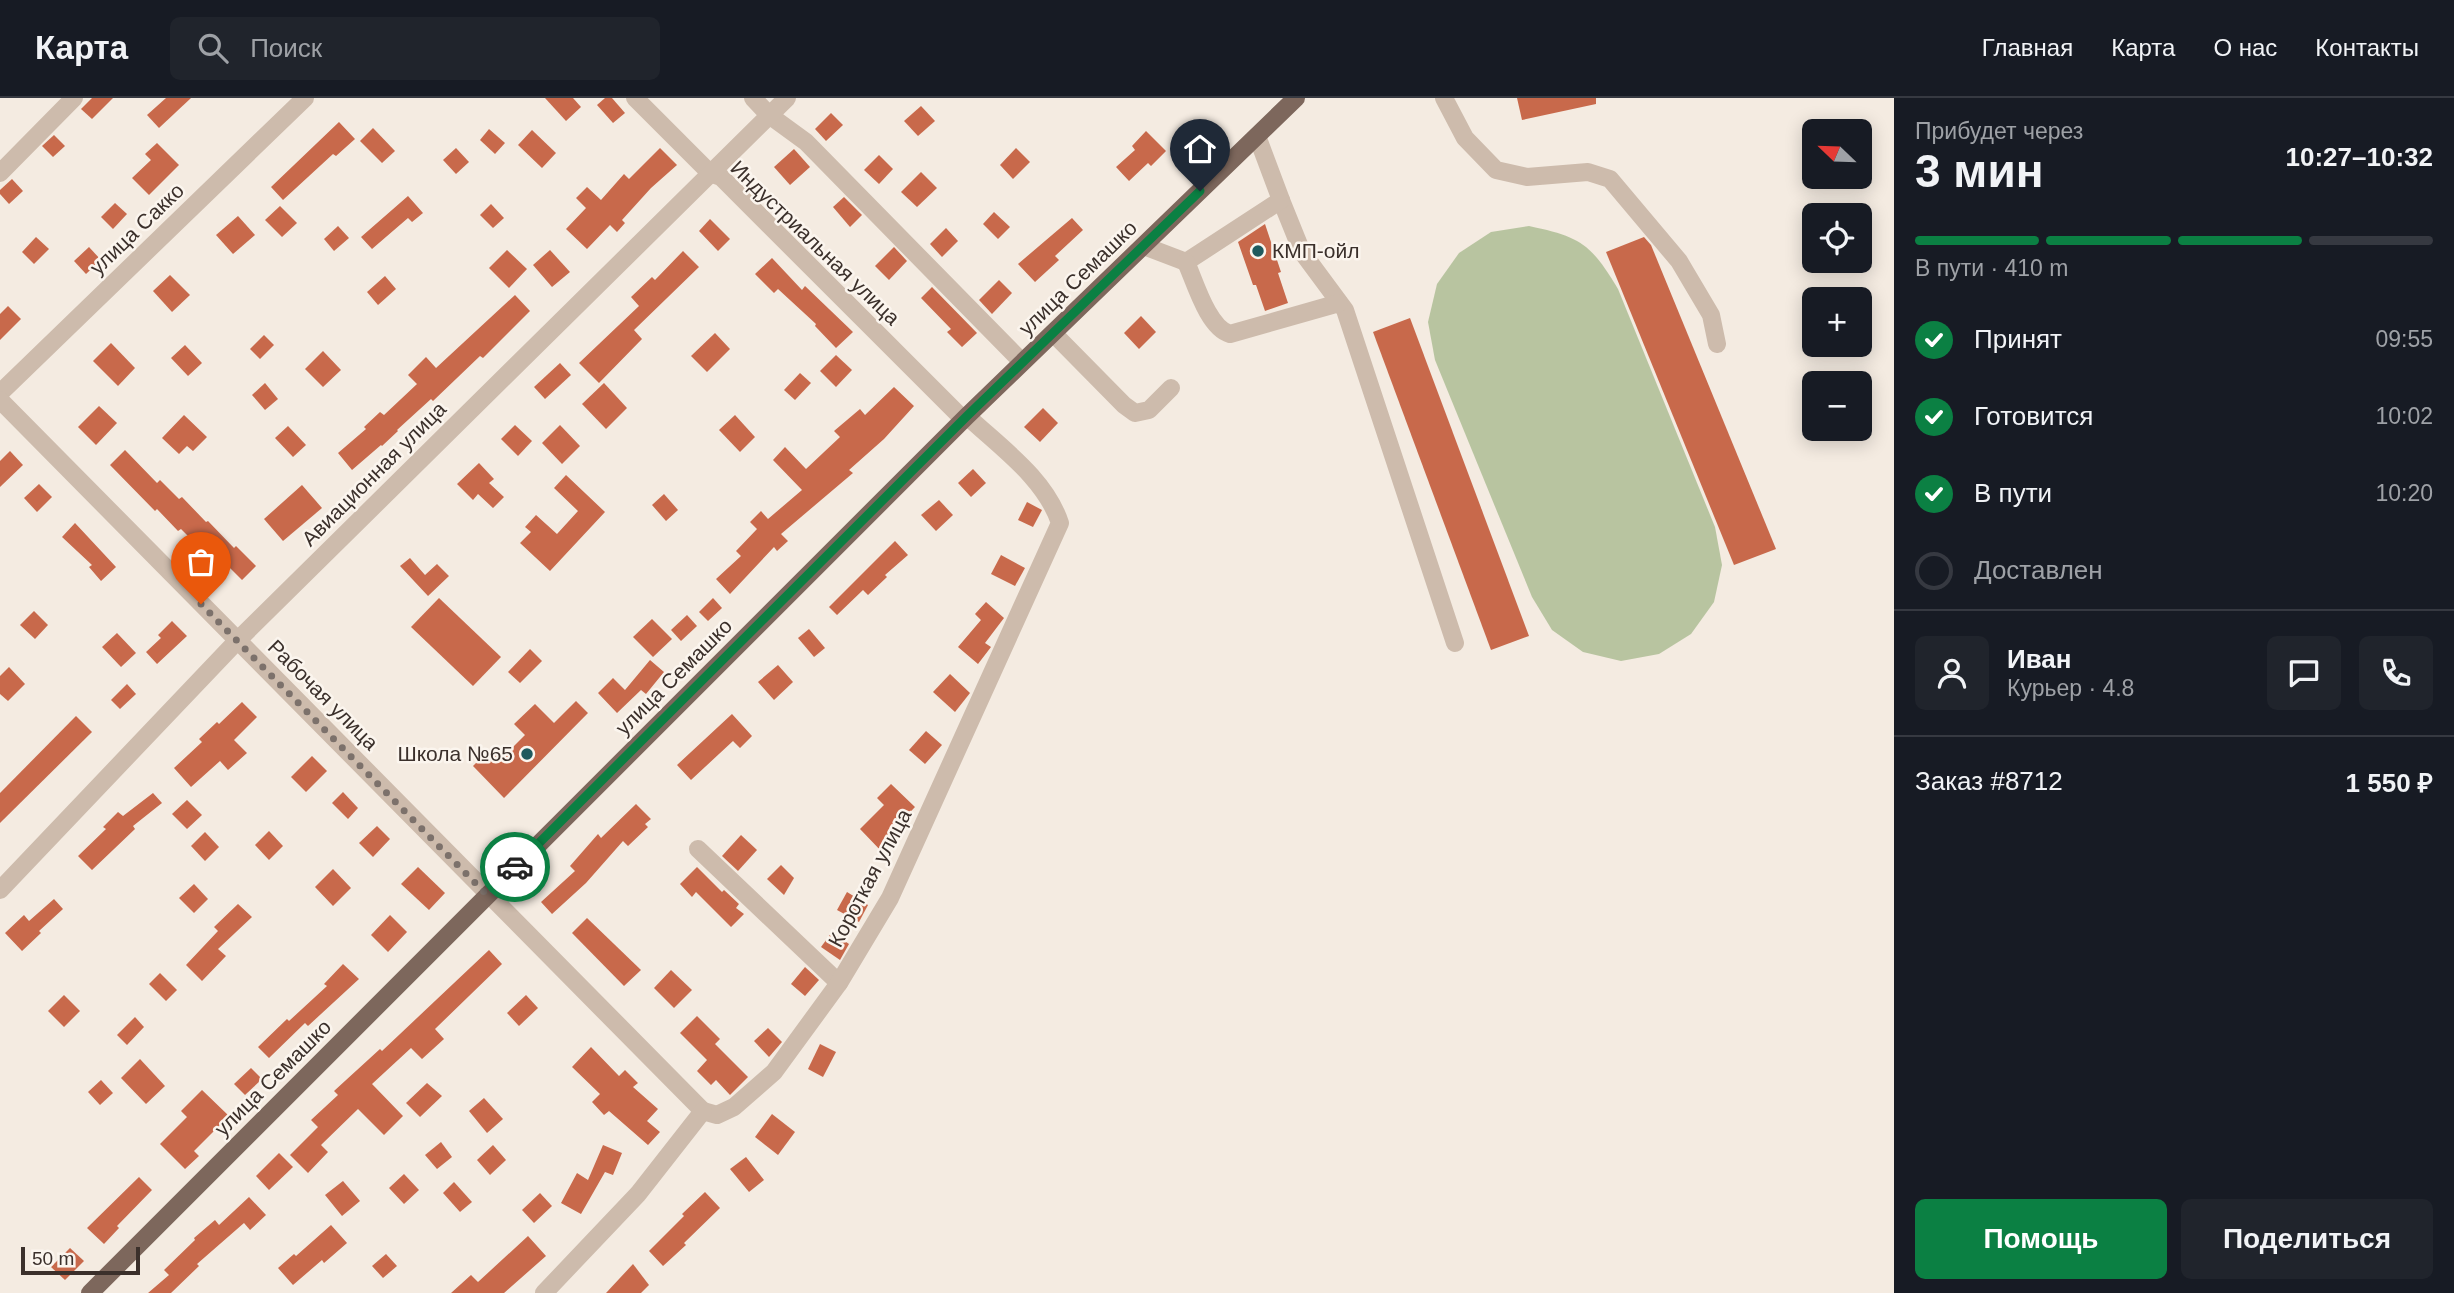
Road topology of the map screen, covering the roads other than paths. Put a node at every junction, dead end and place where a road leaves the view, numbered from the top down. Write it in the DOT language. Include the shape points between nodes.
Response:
graph roads {
  1 [pos="74,98"];
  2 [pos="305,98"];
  3 [pos="635,98"];
  4 [pos="753,98"];
  5 [pos="787,98"];
  6 [pos="1296,98"];
  7 [pos="1444,98"];
  8 [pos="769,115"];
  9 [pos="1257,136"];
  10 [pos="0,173"];
  11 [pos="710,173"];
  12 [pos="1281,200"];
  13 [pos="1144,246"];
  14 [pos="1186,262"];
  15 [pos="1339,303"];
  16 [pos="1053,332"];
  17 [pos="1717,344"];
  18 [pos="1022,362"];
  19 [pos="1171,388"];
  20 [pos="0,393"];
  21 [pos="0,400"];
  22 [pos="965,418"];
  23 [pos="237,641"];
  24 [pos="1455,643"];
  25 [pos="698,849"];
  26 [pos="0,890"];
  27 [pos="487,895"];
  28 [pos="839,983"];
  29 [pos="703,1111"];
  30 [pos="90,1293"];
  31 [pos="544,1293"];
  1 -- 10 [label="street"];
  2 -- 20 [label="street, улица Сакко"];
  3 -- 11 [label="street, Индустриальная улица"];
  4 -- 8 [label="street"];
  5 -- 8 [label="street, Авиационная улица"];
  6 -- 9 [label="main road, улица Семашко"];
  7 -- 17 [label="street" via="1465,138 1496,170 1527,177 1588,172 1610,179 1679,261 1711,315"];
  8 -- 11 [label="street, Авиационная улица"];
  8 -- 18 [label="street" via="806,142"];
  9 -- 12 [label="street"];
  9 -- 13 [label="main road, улица Семашко"];
  11 -- 22 [label="street, Индустриальная улица" via="721,177"];
  11 -- 23 [label="street, Авиационная улица"];
  12 -- 14 [label="street"];
  12 -- 15 [label="street" via="1302,252"];
  13 -- 14 [label="street"];
  13 -- 16 [label="main road, улица Семашко"];
  14 -- 15 [label="street" via="1213,323 1222,332 1230,334"];
  15 -- 24 [label="street"];
  16 -- 18 [label="main road, улица Семашко"];
  16 -- 19 [label="street" via="1135,412 1149,410"];
  18 -- 22 [label="main road, улица Семашко"];
  21 -- 23 [label="street, Рабочая улица"];
  22 -- 27 [label="main road, улица Семашко"];
  22 -- 28 [label="street, Короткая улица" via="1041,486 1060,523 890,898"];
  23 -- 26 [label="street, Авиационная улица"];
  23 -- 27 [label="street, Рабочая улица"];
  25 -- 28 [label="street"];
  27 -- 29 [label="street, Рабочая улица"];
  27 -- 30 [label="main road, улица Семашко"];
  28 -- 29 [label="street, Короткая улица" via="774,1072 734,1107 717,1115"];
  29 -- 31 [label="street" via="638,1194"];
}
